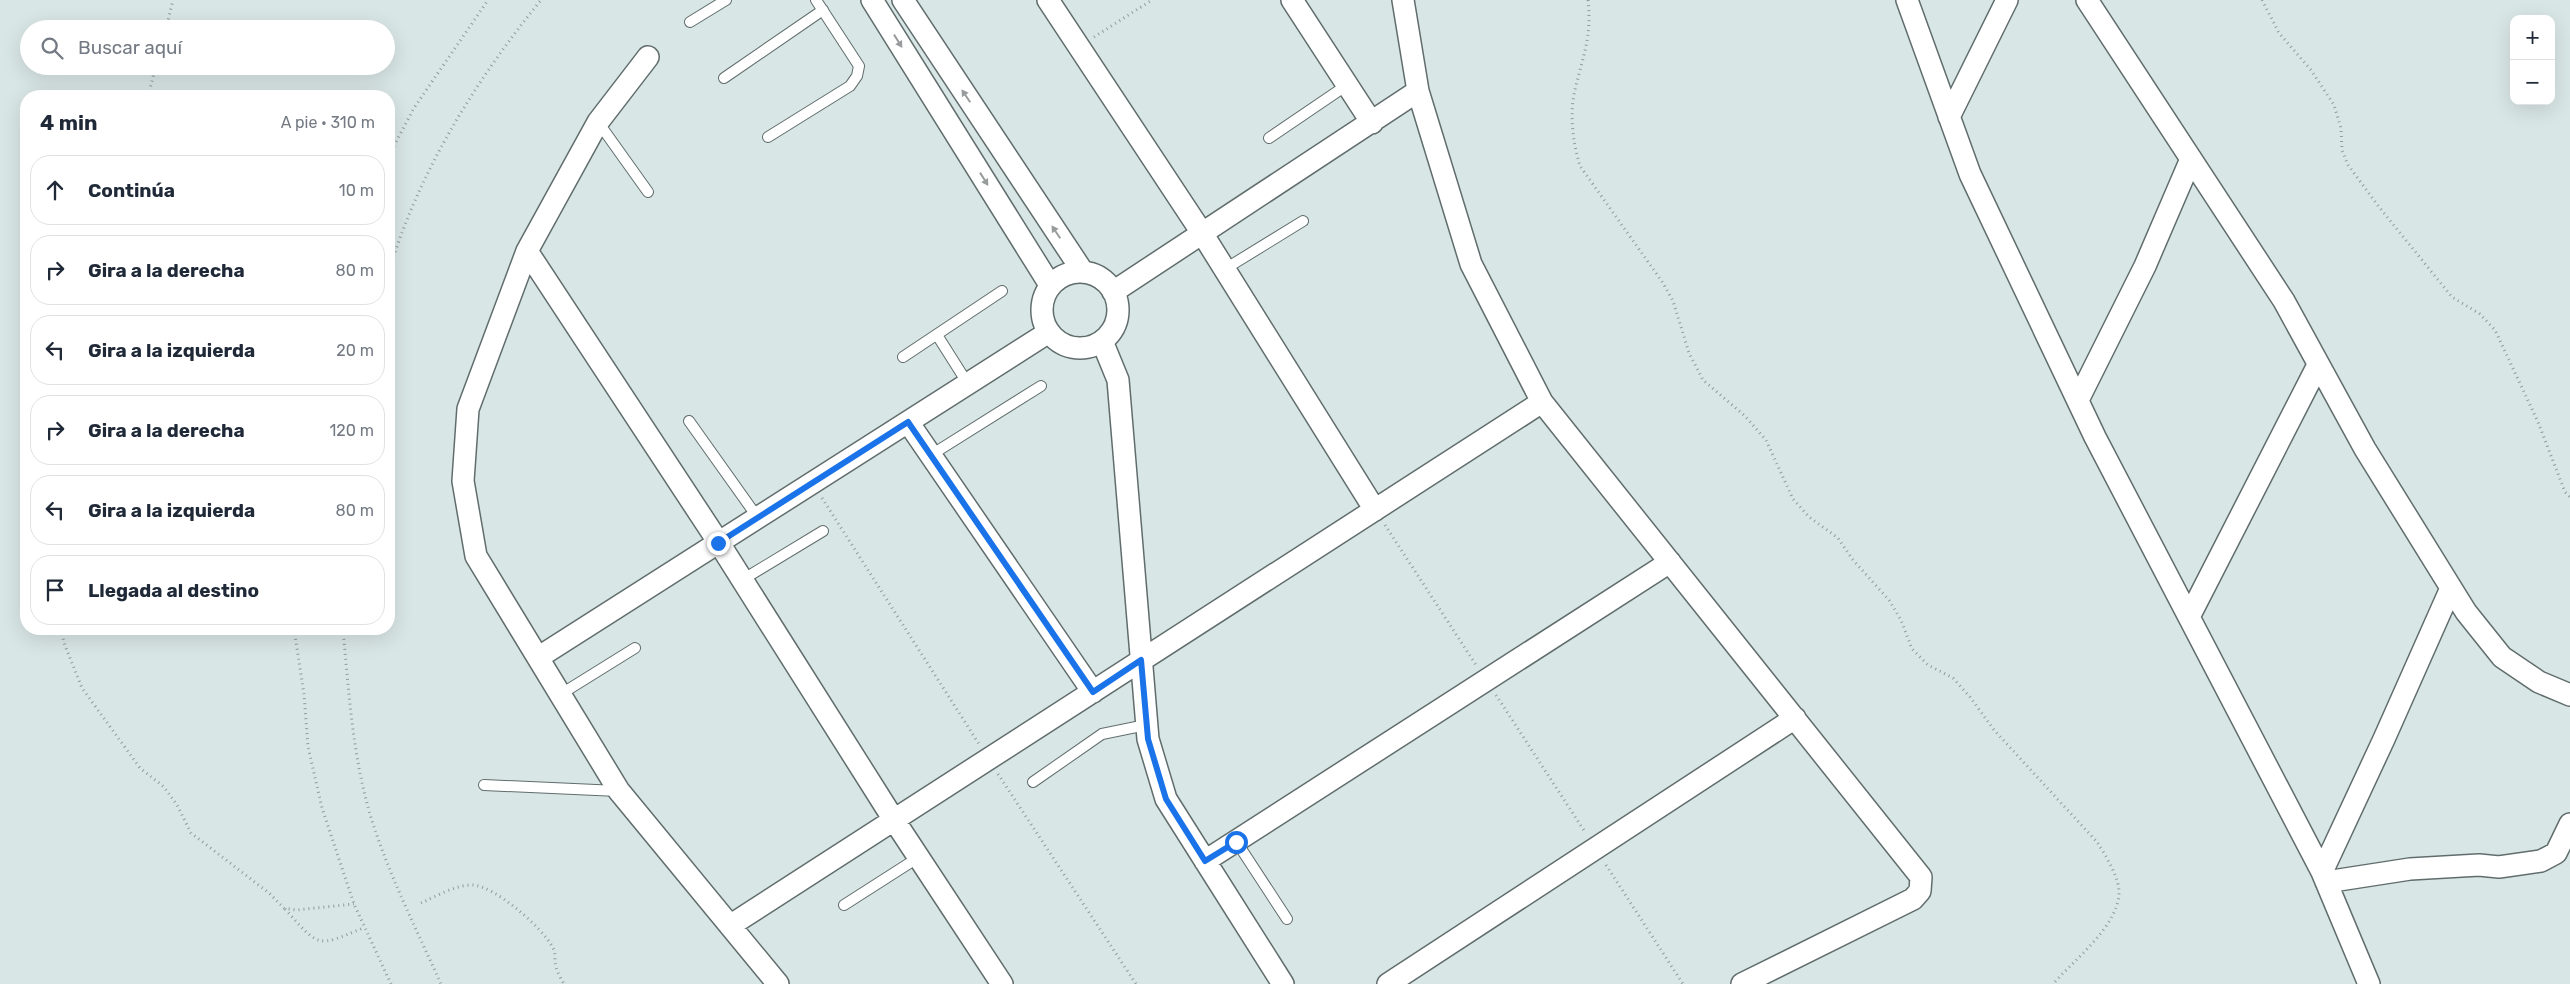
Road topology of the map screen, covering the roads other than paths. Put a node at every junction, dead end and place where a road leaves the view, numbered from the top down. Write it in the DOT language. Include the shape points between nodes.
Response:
graph roads {
  1 [pos="726,0"];
  2 [pos="816,0"];
  3 [pos="902,0"];
  4 [pos="1048,0"];
  5 [pos="1292,0"];
  6 [pos="1403,0"];
  7 [pos="1907,0"];
  8 [pos="2007,0"];
  9 [pos="2087,0"];
  10 [pos="875,1"];
  11 [pos="823,10"];
  12 [pos="690,22"];
  13 [pos="648,57"];
  14 [pos="724,78"];
  15 [pos="1347,84"];
  16 [pos="1418,91"];
  17 [pos="1949,117"];
  18 [pos="598,122"];
  19 [pos="1372,123"];
  20 [pos="768,137"];
  21 [pos="1269,138"];
  22 [pos="2191,159"];
  23 [pos="648,192"];
  24 [pos="1303,221"];
  25 [pos="1202,233"];
  26 [pos="526,251"];
  27 [pos="1225,269"];
  28 [pos="1083,272"];
  29 [pos="1050,286"];
  30 [pos="1002,291"];
  31 [pos="1113,292"];
  32 [pos="1049,332"];
  33 [pos="937,335"];
  34 [pos="1102,341"];
  35 [pos="903,357"];
  36 [pos="2318,365"];
  37 [pos="968,384"];
  38 [pos="1041,386"];
  39 [pos="2078,400"];
  40 [pos="1542,402"];
  41 [pos="689,421"];
  42 [pos="908,422"];
  43 [pos="931,455"];
  44 [pos="1376,510"];
  45 [pos="758,518"];
  46 [pos="823,531"];
  47 [pos="718,543"];
  48 [pos="1670,562"];
  49 [pos="742,580"];
  50 [pos="2451,588"];
  51 [pos="2189,617"];
  52 [pos="635,648"];
  53 [pos="539,657"];
  54 [pos="1141,660"];
  55 [pos="1093,692"];
  56 [pos="561,694"];
  57 [pos="2570,695"];
  58 [pos="1794,718"];
  59 [pos="1146,725"];
  60 [pos="1033,782"];
  61 [pos="484,785"];
  62 [pos="619,791"];
  63 [pos="894,820"];
  64 [pos="2570,824"];
  65 [pos="1236,842"];
  66 [pos="919,857"];
  67 [pos="1205,861"];
  68 [pos="2324,877"];
  69 [pos="844,905"];
  70 [pos="1287,919"];
  71 [pos="730,925"];
  72 [pos="778,984"];
  73 [pos="1002,984"];
  74 [pos="1283,984"];
  75 [pos="1388,984"];
  76 [pos="1742,984"];
  77 [pos="2369,984"];
  1 -- 12 [label="lane"];
  2 -- 11 [label="lane"];
  28 -- 3 [label="street, one-way"];
  4 -- 25 [label="street"];
  5 -- 15 [label="street"];
  6 -- 16 [label="street"];
  7 -- 17 [label="street"];
  8 -- 17 [label="street"];
  9 -- 22 [label="street"];
  10 -- 29 [label="street, one-way"];
  11 -- 14 [label="lane"];
  11 -- 20 [label="lane" via="859,66 857,76 850,86"];
  13 -- 18 [label="street"];
  15 -- 19 [label="street"];
  15 -- 21 [label="lane"];
  16 -- 19 [label="street"];
  16 -- 40 [label="street" via="1471,264"];
  17 -- 39 [label="street" via="1970,174"];
  18 -- 23 [label="lane"];
  18 -- 26 [label="street"];
  19 -- 25 [label="street"];
  22 -- 36 [label="street" via="2284,301"];
  22 -- 39 [label="street" via="2145,266"];
  24 -- 27 [label="lane"];
  25 -- 27 [label="street"];
  25 -- 31 [label="street"];
  26 -- 47 [label="street"];
  26 -- 53 [label="street" via="468,409 463,481 476,556"];
  27 -- 44 [label="street"];
  28 -- 29 [label="street" via="1065,275"];
  28 -- 31 [label="street" via="1100,278"];
  29 -- 32 [label="street" via="1042,302 1042,320"];
  30 -- 33 [label="lane"];
  31 -- 34 [label="street" via="1118,309 1114,328"];
  32 -- 34 [label="street" via="1067,346 1085,348"];
  32 -- 37 [label="street"];
  33 -- 35 [label="lane"];
  33 -- 37 [label="lane"];
  34 -- 54 [label="street" via="1118,380"];
  36 -- 50 [label="street" via="2365,449"];
  36 -- 51 [label="street"];
  37 -- 42 [label="street"];
  38 -- 43 [label="lane"];
  39 -- 51 [label="street"];
  40 -- 44 [label="street"];
  40 -- 48 [label="street"];
  41 -- 45 [label="lane"];
  42 -- 43 [label="street"];
  42 -- 45 [label="street"];
  43 -- 55 [label="street"];
  44 -- 54 [label="street"];
  45 -- 47 [label="street"];
  46 -- 49 [label="lane"];
  47 -- 49 [label="street"];
  47 -- 53 [label="street"];
  48 -- 58 [label="street"];
  48 -- 65 [label="street"];
  49 -- 63 [label="street"];
  50 -- 57 [label="street" via="2502,657 2539,682"];
  50 -- 68 [label="street"];
  51 -- 68 [label="street"];
  52 -- 56 [label="lane"];
  53 -- 56 [label="street"];
  54 -- 55 [label="street"];
  54 -- 59 [label="street"];
  55 -- 63 [label="street"];
  56 -- 62 [label="street"];
  58 -- 75 [label="street"];
  58 -- 76 [label="street" via="1921,877 1920,891 1913,898"];
  59 -- 60 [label="lane" via="1102,734"];
  59 -- 67 [label="street" via="1166,799"];
  61 -- 62 [label="lane"];
  62 -- 71 [label="street"];
  63 -- 66 [label="street"];
  63 -- 71 [label="street"];
  64 -- 68 [label="street" via="2556,853 2541,861 2499,867 2410,868"];
  65 -- 67 [label="street"];
  65 -- 70 [label="lane"];
  66 -- 69 [label="lane"];
  66 -- 73 [label="street"];
  67 -- 74 [label="street"];
  68 -- 77 [label="street"];
  71 -- 72 [label="street"];
}
